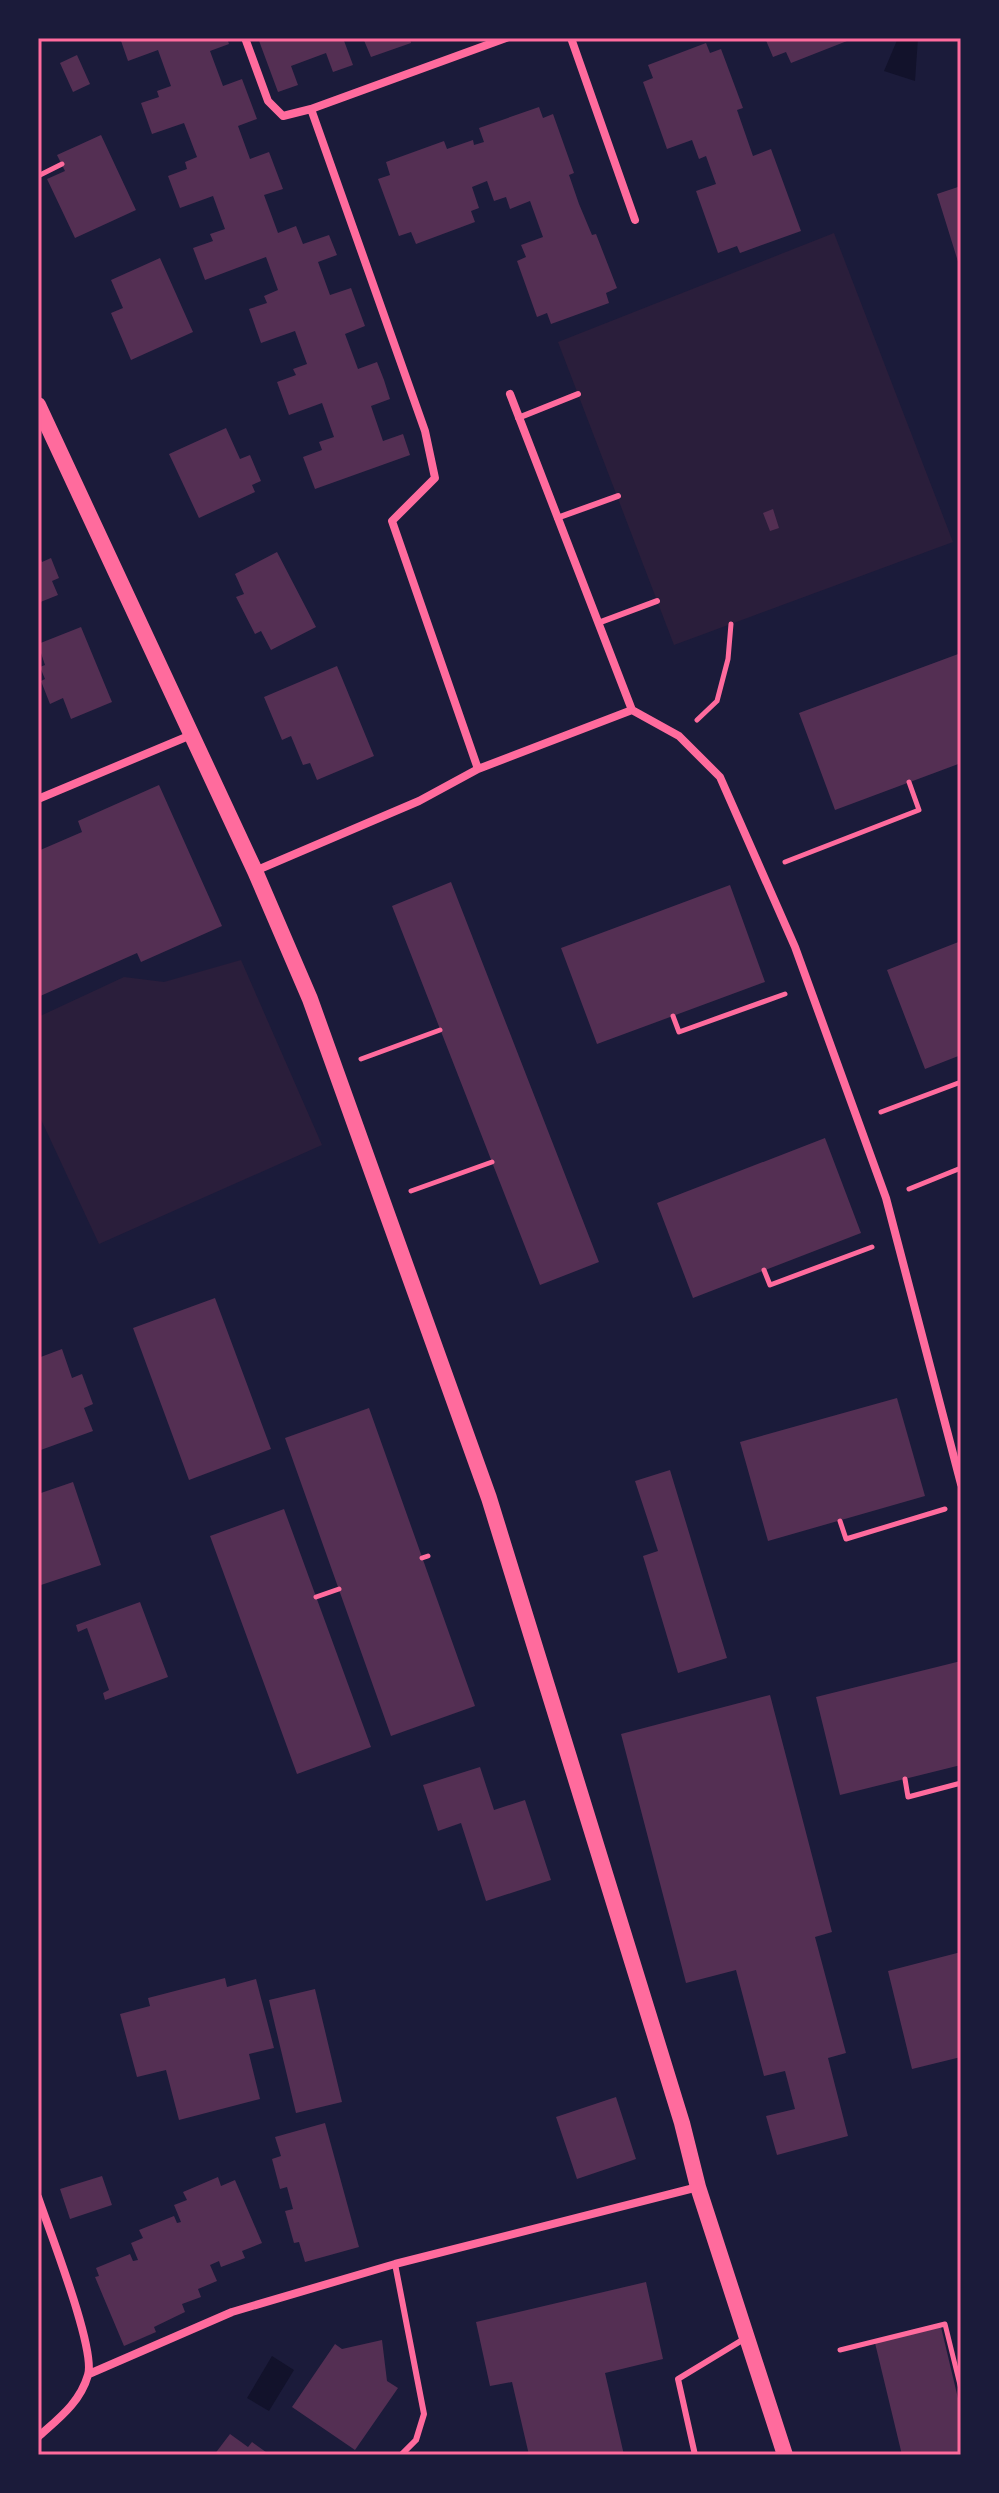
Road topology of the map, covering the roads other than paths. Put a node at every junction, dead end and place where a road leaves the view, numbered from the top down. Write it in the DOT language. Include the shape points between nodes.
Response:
graph roads {
  1 [pos="245,38"];
  2 [pos="506,38"];
  3 [pos="571,38"];
  4 [pos="311,109"];
  5 [pos="635,220"];
  6 [pos="510,394"];
  7 [pos="578,394"];
  8 [pos="38,405"];
  9 [pos="518,418"];
  10 [pos="618,496"];
  11 [pos="557,518"];
  12 [pos="657,601"];
  13 [pos="598,623"];
  14 [pos="632,710"];
  15 [pos="191,735"];
  16 [pos="478,769"];
  17 [pos="38,799"];
  18 [pos="255,871"];
  19 [pos="961,1484"];
  20 [pos="698,2187"];
  21 [pos="38,2197"];
  22 [pos="395,2264"];
  23 [pos="747,2337"];
  24 [pos="89,2374"];
  25 [pos="38,2437"];
  26 [pos="401,2455"];
  27 [pos="695,2455"];
  28 [pos="785,2455"];
  1 -- 4 [label="street" via="268,101 283,116"];
  2 -- 4 [label="street"];
  3 -- 5 [label="street"];
  4 -- 16 [label="street" via="425,431 435,478 392,521"];
  6 -- 9 [label="street"];
  7 -- 9 [label="lane"];
  8 -- 15 [label="main road"];
  9 -- 11 [label="street"];
  10 -- 11 [label="lane"];
  11 -- 13 [label="street"];
  12 -- 13 [label="lane"];
  13 -- 14 [label="street"];
  14 -- 16 [label="street"];
  14 -- 19 [label="street" via="679,736 720,777 795,947 886,1198"];
  15 -- 17 [label="street"];
  15 -- 18 [label="main road"];
  16 -- 18 [label="street" via="419,801"];
  18 -- 20 [label="main road" via="310,999 489,1498"];
  20 -- 22 [label="street"];
  20 -- 23 [label="main road"];
  21 -- 24 [label="street" via="88,2346"];
  22 -- 24 [label="street" via="232,2312"];
  22 -- 26 [label="lane" via="424,2414 416,2440"];
  23 -- 27 [label="lane" via="678,2379"];
  23 -- 28 [label="main road"];
  24 -- 25 [label="street" via="73,2406"];
}
